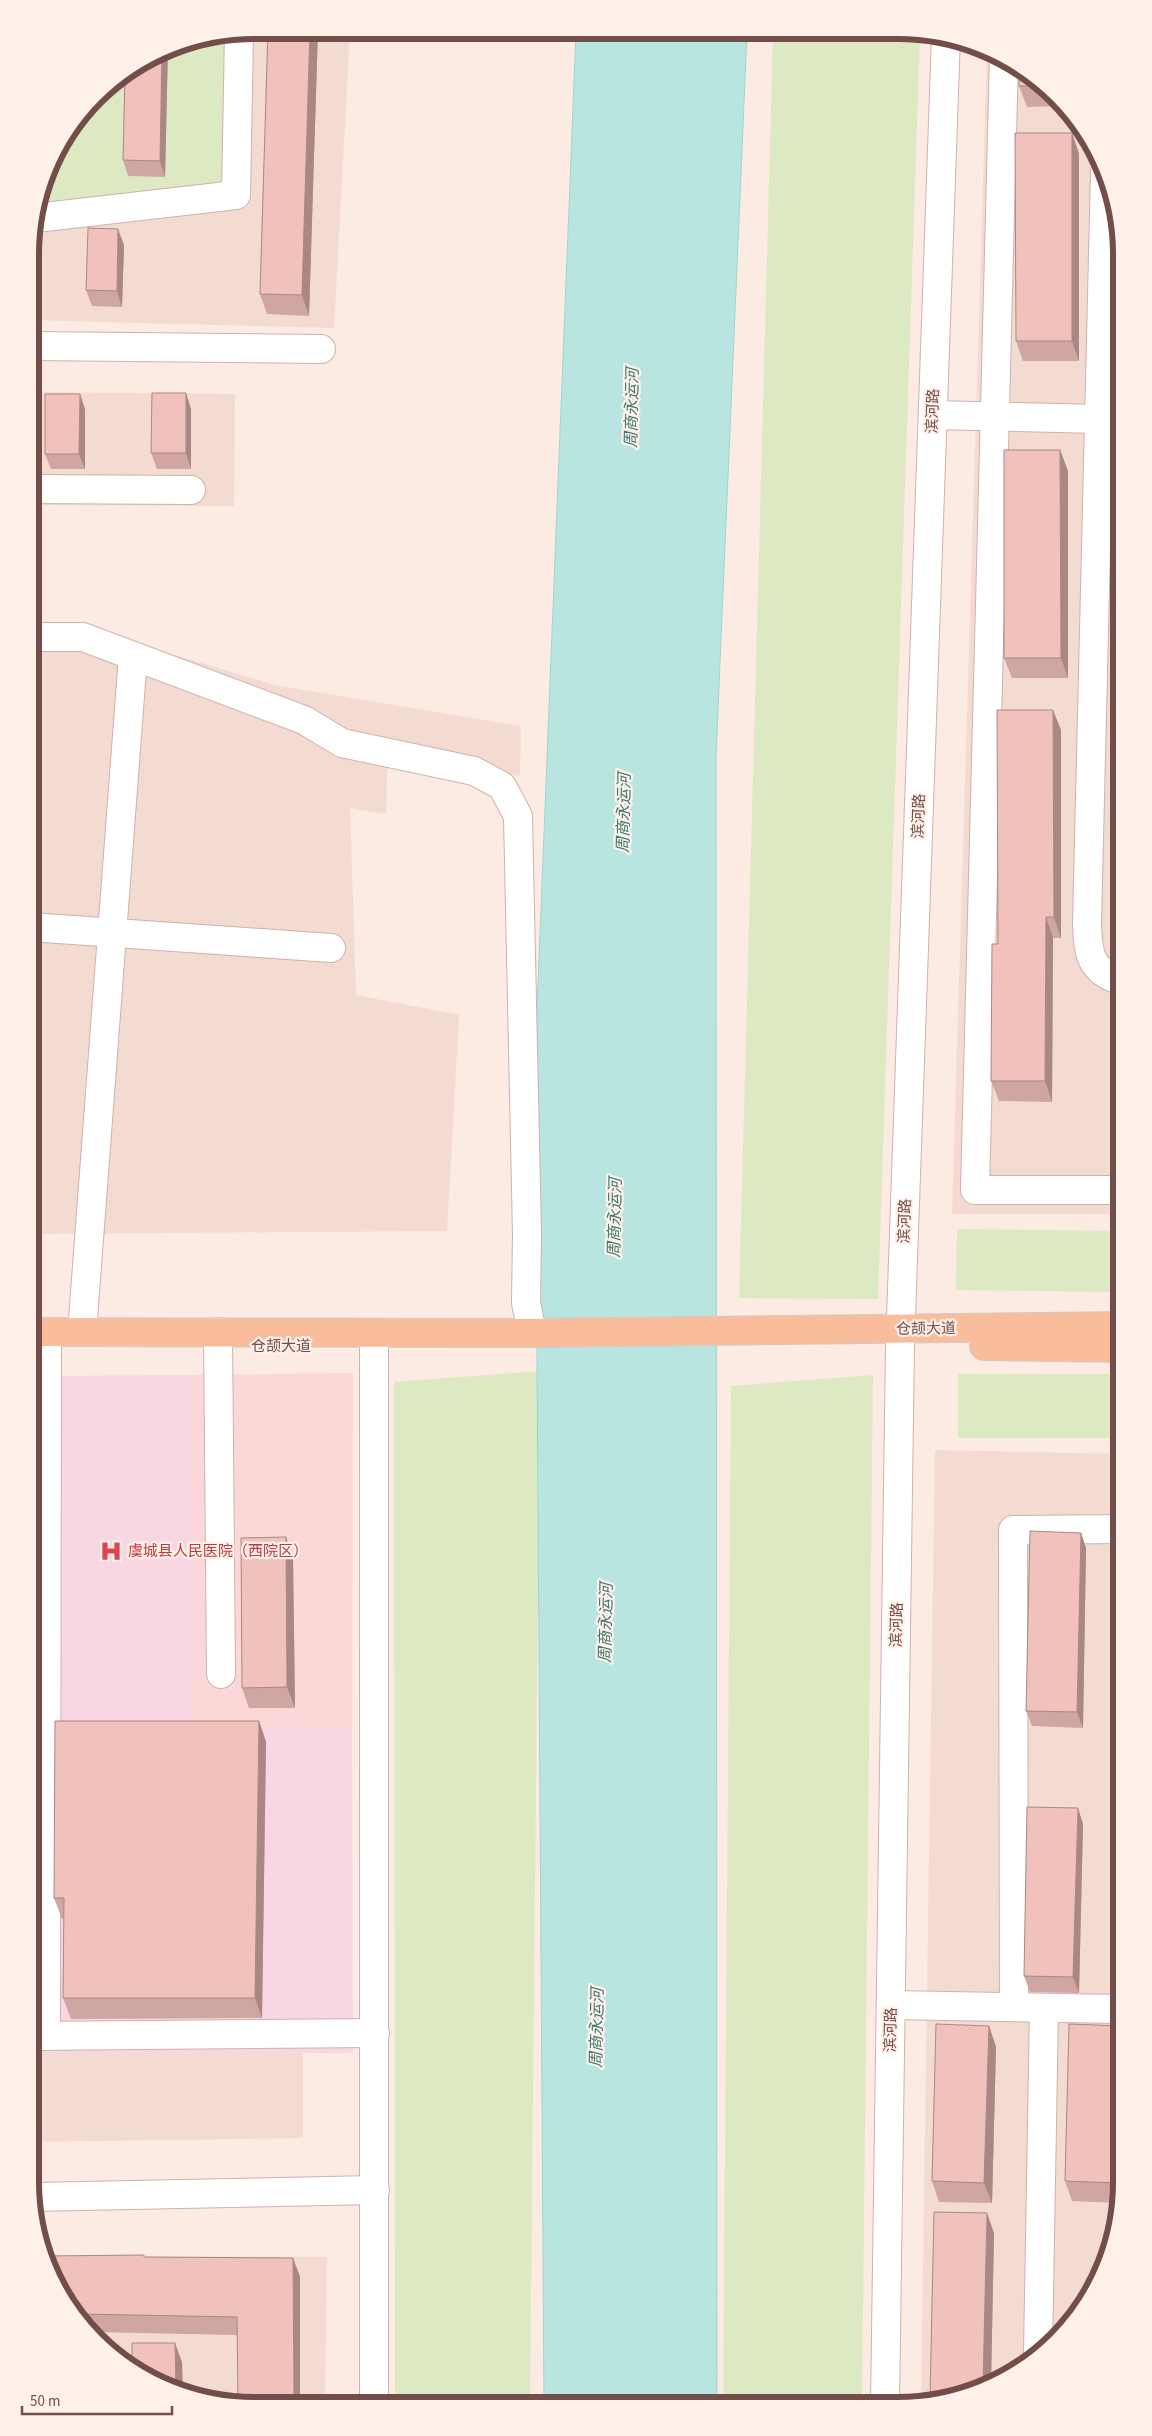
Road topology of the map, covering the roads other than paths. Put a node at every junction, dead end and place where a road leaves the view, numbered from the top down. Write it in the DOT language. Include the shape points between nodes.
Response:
graph roads {
  1 [pos="240,39"];
  2 [pos="946,44"];
  3 [pos="1004,67"];
  4 [pos="1104,193"];
  5 [pos="42,217"];
  6 [pos="39,346"];
  7 [pos="321,349"];
  8 [pos="933,415"];
  9 [pos="995,416"];
  10 [pos="1099,419"];
  11 [pos="39,489"];
  12 [pos="191,490"];
  13 [pos="39,637"];
  14 [pos="133,656"];
  15 [pos="39,928"];
  16 [pos="112,932"];
  17 [pos="331,948"];
  18 [pos="1113,978"];
  19 [pos="1113,1190"];
  20 [pos="1113,1326"];
  21 [pos="82,1332"];
  22 [pos="901,1337"];
  23 [pos="218,1339"];
  24 [pos="374,1339"];
  25 [pos="532,1339"];
  26 [pos="39,1340"];
  27 [pos="1113,1348"];
  28 [pos="1113,1529"];
  29 [pos="221,1674"];
  30 [pos="891,2005"];
  31 [pos="1014,2007"];
  32 [pos="1044,2008"];
  33 [pos="1113,2009"];
  34 [pos="375,2033"];
  35 [pos="39,2036"];
  36 [pos="374,2190"];
  37 [pos="39,2197"];
  38 [pos="1038,2346"];
  39 [pos="374,2397"];
  40 [pos="885,2397"];
  1 -- 5 [label="street" via="236,195"];
  2 -- 8 [label="street, 滨河路"];
  3 -- 9 [label="street"];
  4 -- 10 [label="street"];
  6 -- 7 [label="street"];
  8 -- 9 [label="street"];
  8 -- 22 [label="street, 滨河路"];
  9 -- 10 [label="street"];
  9 -- 19 [label="street" via="975,1190"];
  10 -- 18 [label="street" via="1088,949 1095,966"];
  11 -- 12 [label="street"];
  13 -- 14 [label="street" via="83,637"];
  14 -- 16 [label="street"];
  14 -- 25 [label="street" via="304,720 342,743 474,771 502,786 518,816 526,1303"];
  15 -- 16 [label="street"];
  16 -- 17 [label="street"];
  16 -- 21 [label="street"];
  20 -- 22 [label="main road, 仓颉大道"];
  21 -- 23 [label="main road, 仓颉大道"];
  21 -- 26 [label="main road, 仓颉大道"];
  22 -- 25 [label="main road, 仓颉大道"];
  22 -- 27 [label="main road, 仓颉大道"];
  22 -- 30 [label="street, 滨河路"];
  23 -- 24 [label="main road, 仓颉大道"];
  23 -- 26 [label="main road, 仓颉大道"];
  23 -- 29 [label="street"];
  24 -- 25 [label="main road, 仓颉大道"];
  24 -- 34 [label="street"];
  28 -- 31 [label="street" via="1014,1530"];
  30 -- 31 [label="street"];
  30 -- 40 [label="street, 滨河路"];
  31 -- 32 [label="street"];
  32 -- 33 [label="street"];
  32 -- 38 [label="street"];
  34 -- 35 [label="street"];
  34 -- 36 [label="street"];
  36 -- 37 [label="street"];
  36 -- 39 [label="street"];
}
